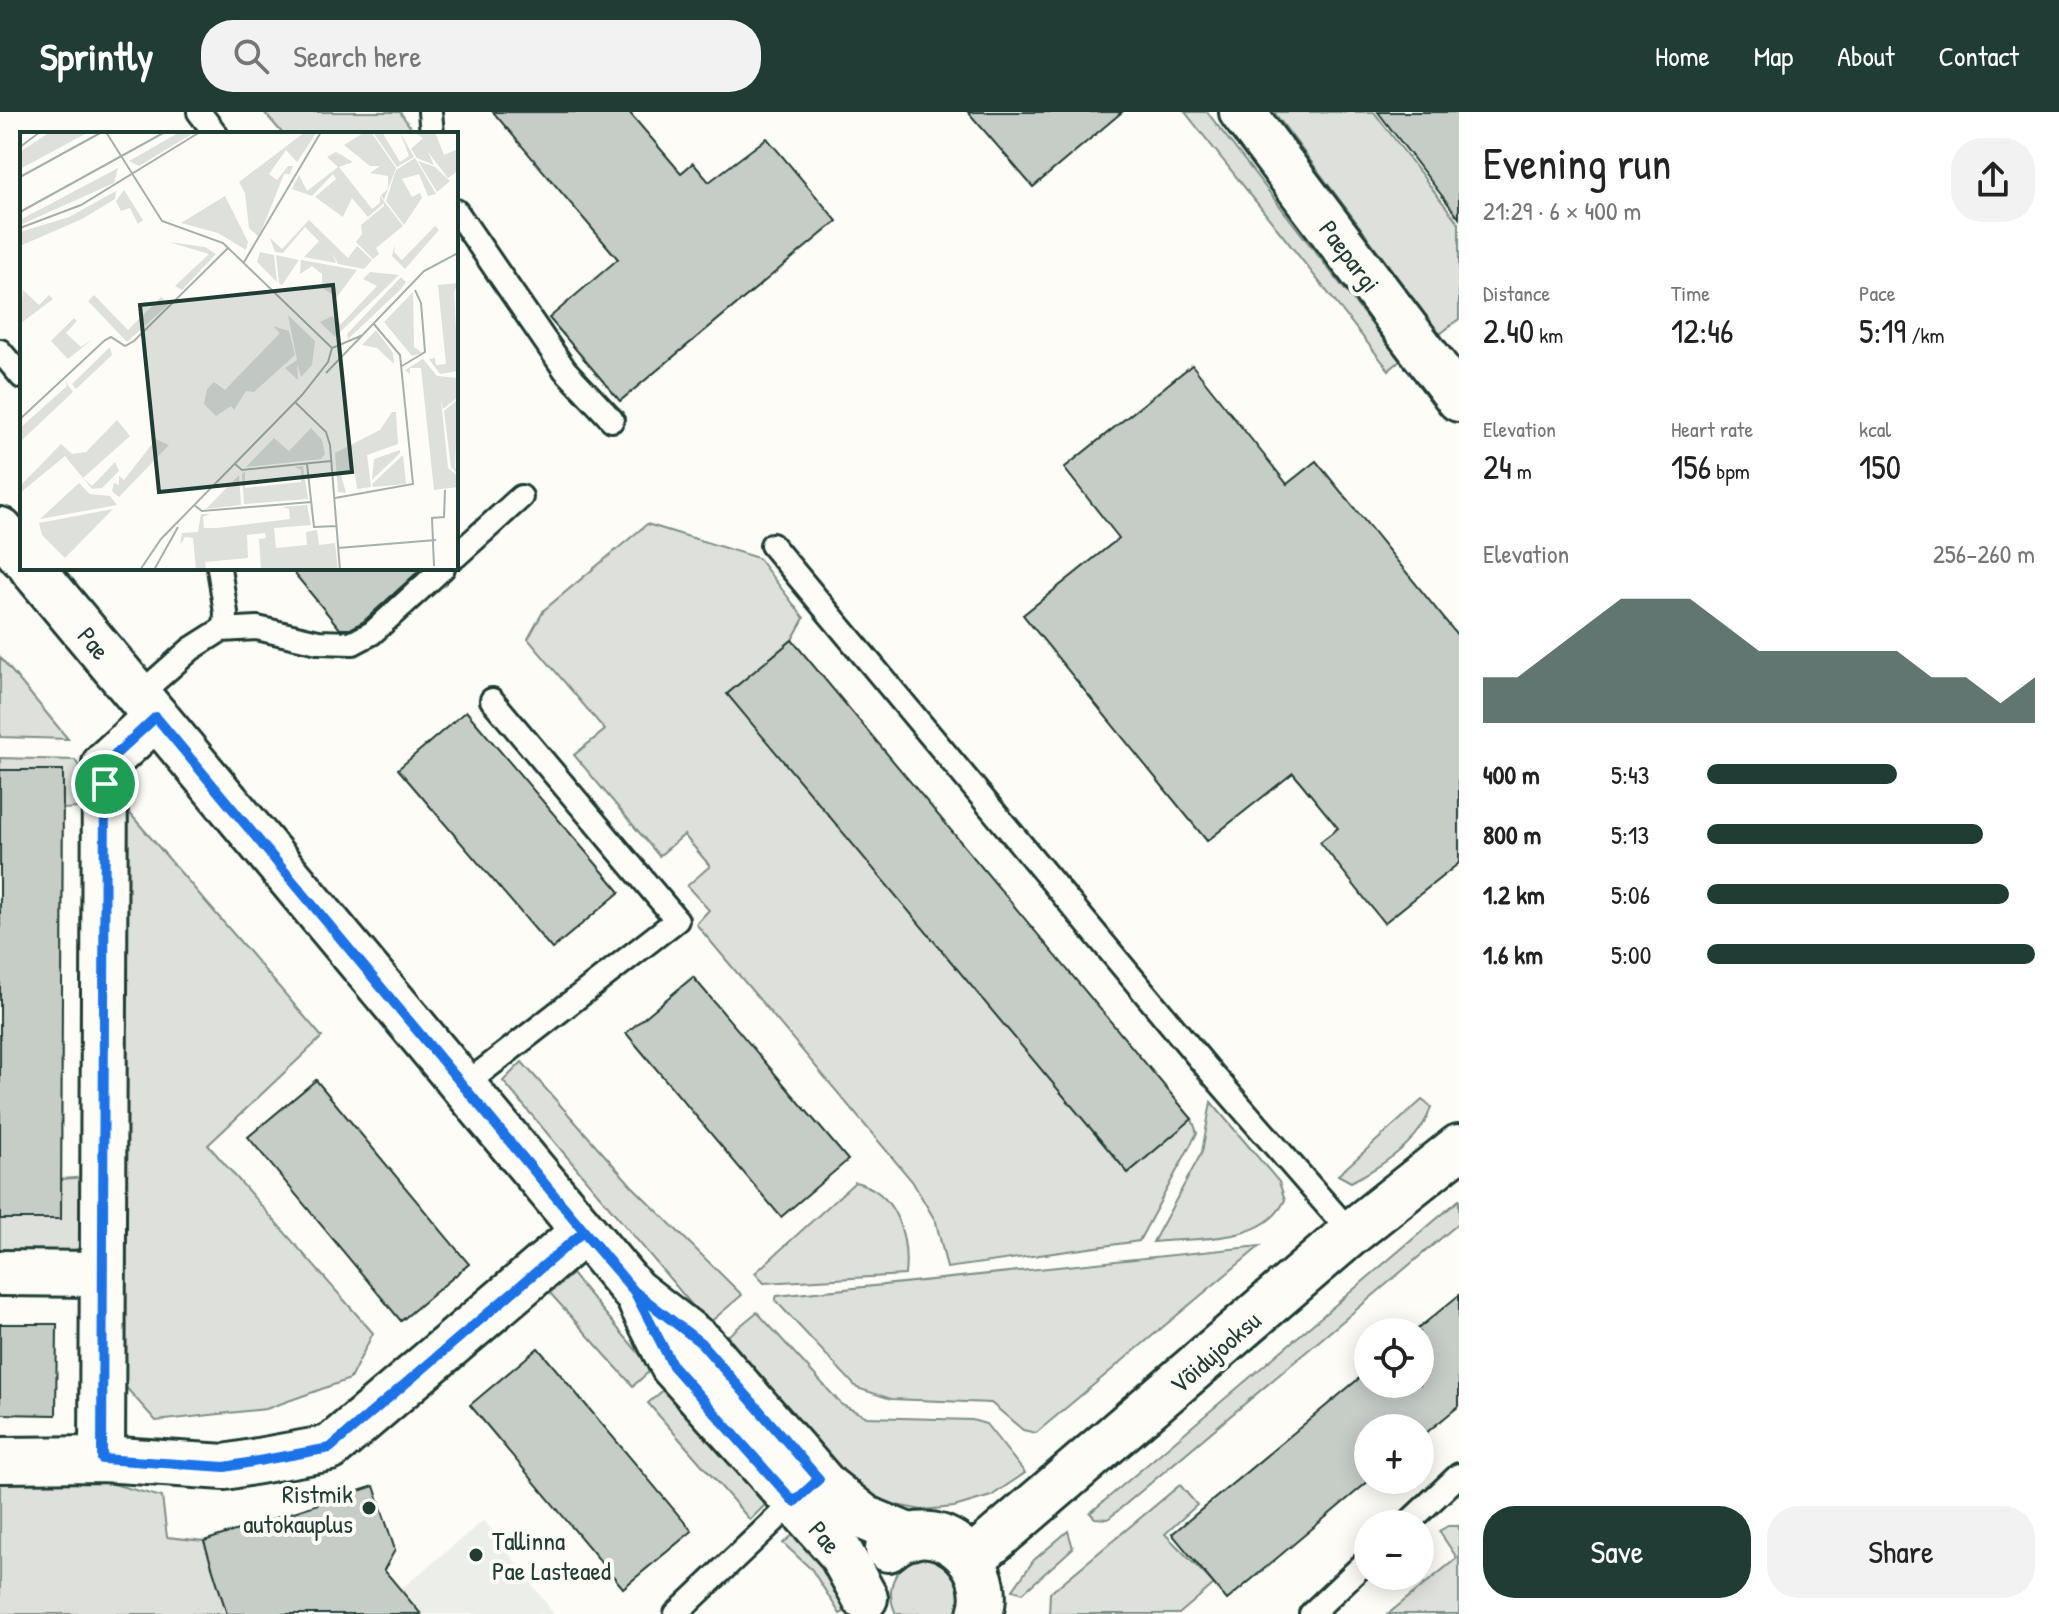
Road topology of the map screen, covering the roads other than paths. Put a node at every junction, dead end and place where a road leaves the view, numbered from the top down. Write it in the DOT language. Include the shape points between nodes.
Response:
graph roads {
  1 [pos="199,112"];
  2 [pos="430,112"];
  3 [pos="1242,112"];
  4 [pos="214,132"];
  5 [pos="432,132"];
  6 [pos="458,214"];
  7 [pos="0,351"];
  8 [pos="20,375"];
  9 [pos="1459,399"];
  10 [pos="612,420"];
  11 [pos="521,497"];
  12 [pos="0,530"];
  13 [pos="772,545"];
  14 [pos="20,554"];
  15 [pos="458,554"];
  16 [pos="34,570"];
  17 [pos="219,570"];
  18 [pos="436,570"];
  19 [pos="225,629"];
  20 [pos="492,700"];
  21 [pos="147,706"];
  22 [pos="462,1087"];
  23 [pos="1459,1147"];
  24 [pos="583,1232"];
  25 [pos="1351,1233"];
  26 [pos="0,1273"];
  27 [pos="100,1274"];
  28 [pos="102,1459"];
  29 [pos="0,1460"];
  30 [pos="1459,1475"];
  31 [pos="806,1490"];
  32 [pos="1422,1510"];
  33 [pos="911,1537"];
  34 [pos="972,1559"];
  35 [pos="1354,1573"];
  36 [pos="867,1606"];
  37 [pos="676,1614"];
  38 [pos="980,1614"];
  39 [pos="1311,1614"];
  1 -- 4 [label="lane"];
  2 -- 5 [label="lane"];
  3 -- 9 [label="street, Paepargi"];
  6 -- 10 [label="lane" via="565,370"];
  7 -- 8 [label="lane"];
  11 -- 15 [label="lane"];
  12 -- 14 [label="street"];
  13 -- 25 [label="lane"];
  16 -- 21 [label="street, Pae"];
  17 -- 19 [label="lane"];
  18 -- 19 [label="lane" via="372,633 353,643 318,642 257,628"];
  19 -- 21 [label="lane" via="191,649"];
  20 -- 22 [label="lane" via="677,920"];
  21 -- 22 [label="street, Pae"];
  21 -- 27 [label="street" via="105,764"];
  22 -- 24 [label="street, Pae"];
  23 -- 25 [label="street, Võidujooksu"];
  24 -- 28 [label="street" via="330,1448 225,1467"];
  24 -- 31 [label="street, Pae" via="634,1291 673,1366"];
  25 -- 34 [label="street, Võidujooksu"];
  26 -- 27 [label="street"];
  27 -- 28 [label="street"];
  28 -- 29 [label="street"];
  30 -- 32 [label="lane"];
  31 -- 33 [label="street, Pae"];
  31 -- 36 [label="street, Pae"];
  31 -- 37 [label="lane"];
  33 -- 34 [label="street, Pae" via="945,1539"];
  33 -- 36 [label="street" via="877,1559 868,1577"];
  34 -- 38 [label="street" via="984,1588"];
  35 -- 39 [label="lane"];
}
